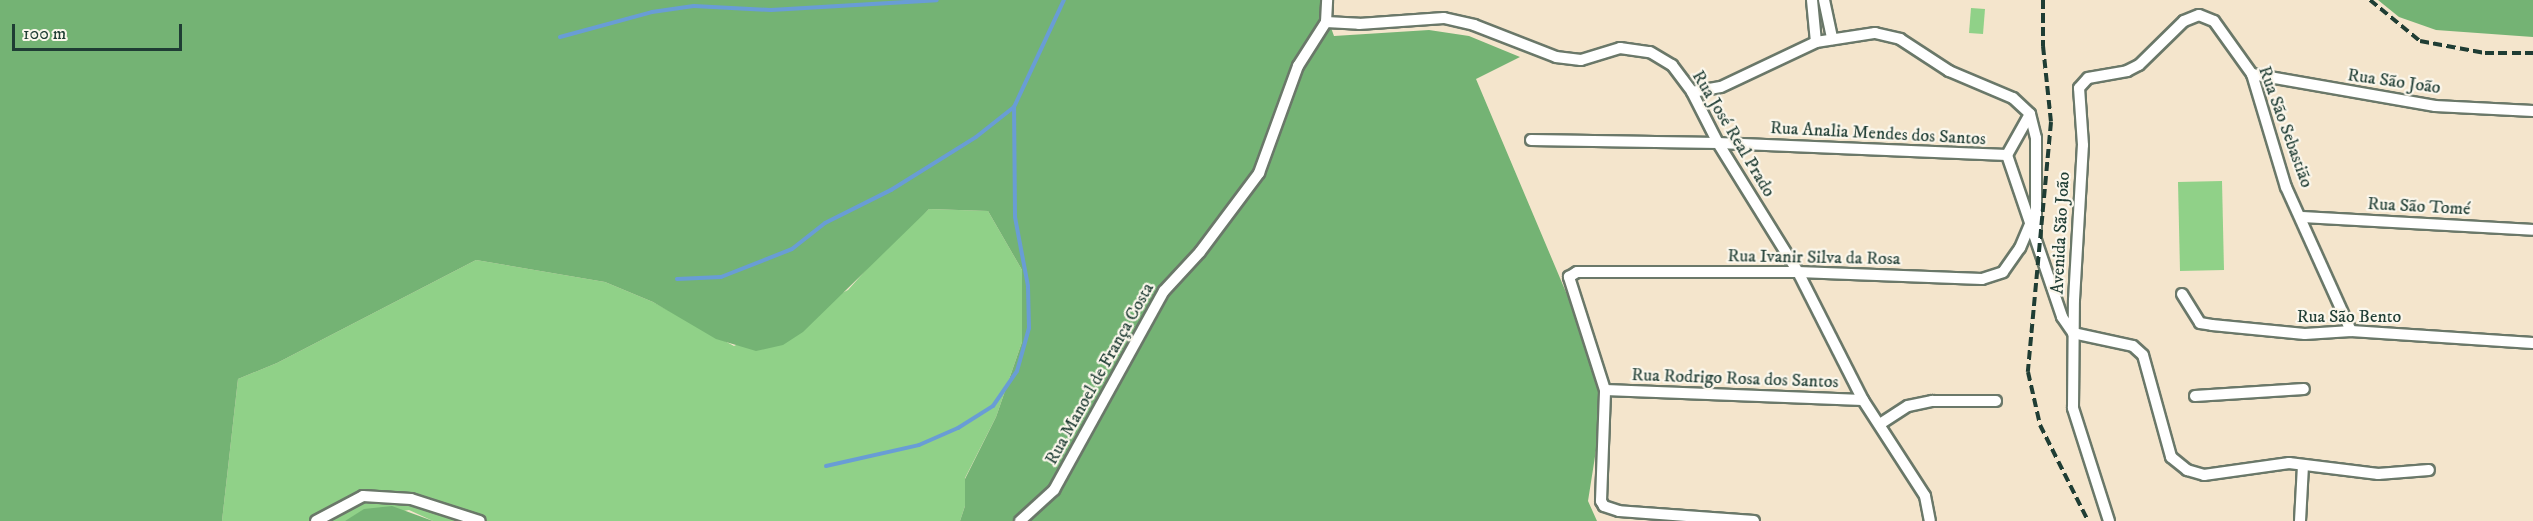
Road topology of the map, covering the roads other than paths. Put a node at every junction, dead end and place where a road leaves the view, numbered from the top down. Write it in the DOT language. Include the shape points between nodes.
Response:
graph roads {
  1 [pos="1327,0"];
  2 [pos="1812,0"];
  3 [pos="1824,0"];
  4 [pos="2199,15"];
  5 [pos="1326,22"];
  6 [pos="1832,39"];
  7 [pos="1816,42"];
  8 [pos="2252,74"];
  9 [pos="1692,92"];
  10 [pos="2533,111"];
  11 [pos="2030,114"];
  12 [pos="1531,140"];
  13 [pos="1718,143"];
  14 [pos="2007,155"];
  15 [pos="2302,217"];
  16 [pos="2030,224"];
  17 [pos="2533,230"];
  18 [pos="2036,239"];
  19 [pos="1798,273"];
  20 [pos="2182,294"];
  21 [pos="2351,330"];
  22 [pos="2073,333"];
  23 [pos="2533,343"];
  24 [pos="2304,389"];
  25 [pos="1605,390"];
  26 [pos="2195,396"];
  27 [pos="1863,400"];
  28 [pos="1996,401"];
  29 [pos="1880,424"];
  30 [pos="2303,465"];
  31 [pos="2429,470"];
  32 [pos="316,521"];
  33 [pos="480,521"];
  34 [pos="1020,521"];
  35 [pos="1754,521"];
  36 [pos="1930,521"];
  37 [pos="2109,521"];
  38 [pos="2300,521"];
  1 -- 5 [label="street"];
  2 -- 7 [label="street"];
  3 -- 6 [label="street"];
  4 -- 8 [label="street, Rua São Sebastião" via="2214,21"];
  4 -- 22 [label="street, Avenida São João" via="2167,35 2139,65 2088,78 2079,88 2083,145"];
  5 -- 9 [label="street, Rua José Real Prado" via="1359,24 1444,18 1474,25 1556,57 1581,60 1620,48 1650,52 1672,65"];
  5 -- 34 [label="street, Rua Manoel de França Costa" via="1298,66 1259,174 1200,252 1164,291 1054,490"];
  6 -- 7 [label="street"];
  6 -- 11 [label="street" via="1875,33 1900,39 1948,71 2013,98"];
  7 -- 9 [label="street" via="1721,87"];
  8 -- 10 [label="street, Rua São João" via="2435,106"];
  8 -- 15 [label="street, Rua São Sebastião" via="2286,187"];
  9 -- 13 [label="street, Rua José Real Prado"];
  11 -- 14 [label="street"];
  11 -- 18 [label="street" via="2036,138"];
  12 -- 13 [label="street, Rua Analia Mendes dos Santos"];
  13 -- 14 [label="street, Rua Analia Mendes dos Santos"];
  13 -- 19 [label="street, Rua José Real Prado"];
  14 -- 16 [label="street, Rua Analia Mendes dos Santos"];
  15 -- 17 [label="street, Rua São Tomé"];
  15 -- 21 [label="street, Rua São Sebastião"];
  16 -- 18 [label="street"];
  16 -- 19 [label="street, Rua Ivanir Silva da Rosa" via="2004,272 1982,279"];
  18 -- 22 [label="street" via="2062,317"];
  19 -- 25 [label="street, Rua Ivanir Silva da Rosa" via="1577,272 1569,277"];
  19 -- 27 [label="street, Rua José Real Prado"];
  20 -- 21 [label="street, Rua São Bento" via="2200,323 2305,334"];
  21 -- 23 [label="street, Rua São Bento"];
  22 -- 30 [label="street" via="2133,346 2143,355 2171,457 2187,470 2204,475 2276,464"];
  22 -- 37 [label="street, Avenida São João" via="2073,408"];
  24 -- 26 [label="street"];
  25 -- 27 [label="street, Rua Rodrigo Rosa dos Santos"];
  25 -- 35 [label="street" via="1601,501 1604,506 1619,511"];
  27 -- 29 [label="street, Rua José Real Prado"];
  28 -- 29 [label="street" via="1932,400 1908,406"];
  29 -- 36 [label="street, Rua José Real Prado" via="1925,496"];
  30 -- 31 [label="street" via="2378,474"];
  30 -- 38 [label="street"];
  32 -- 33 [label="street" via="363,496 411,499"];
}
